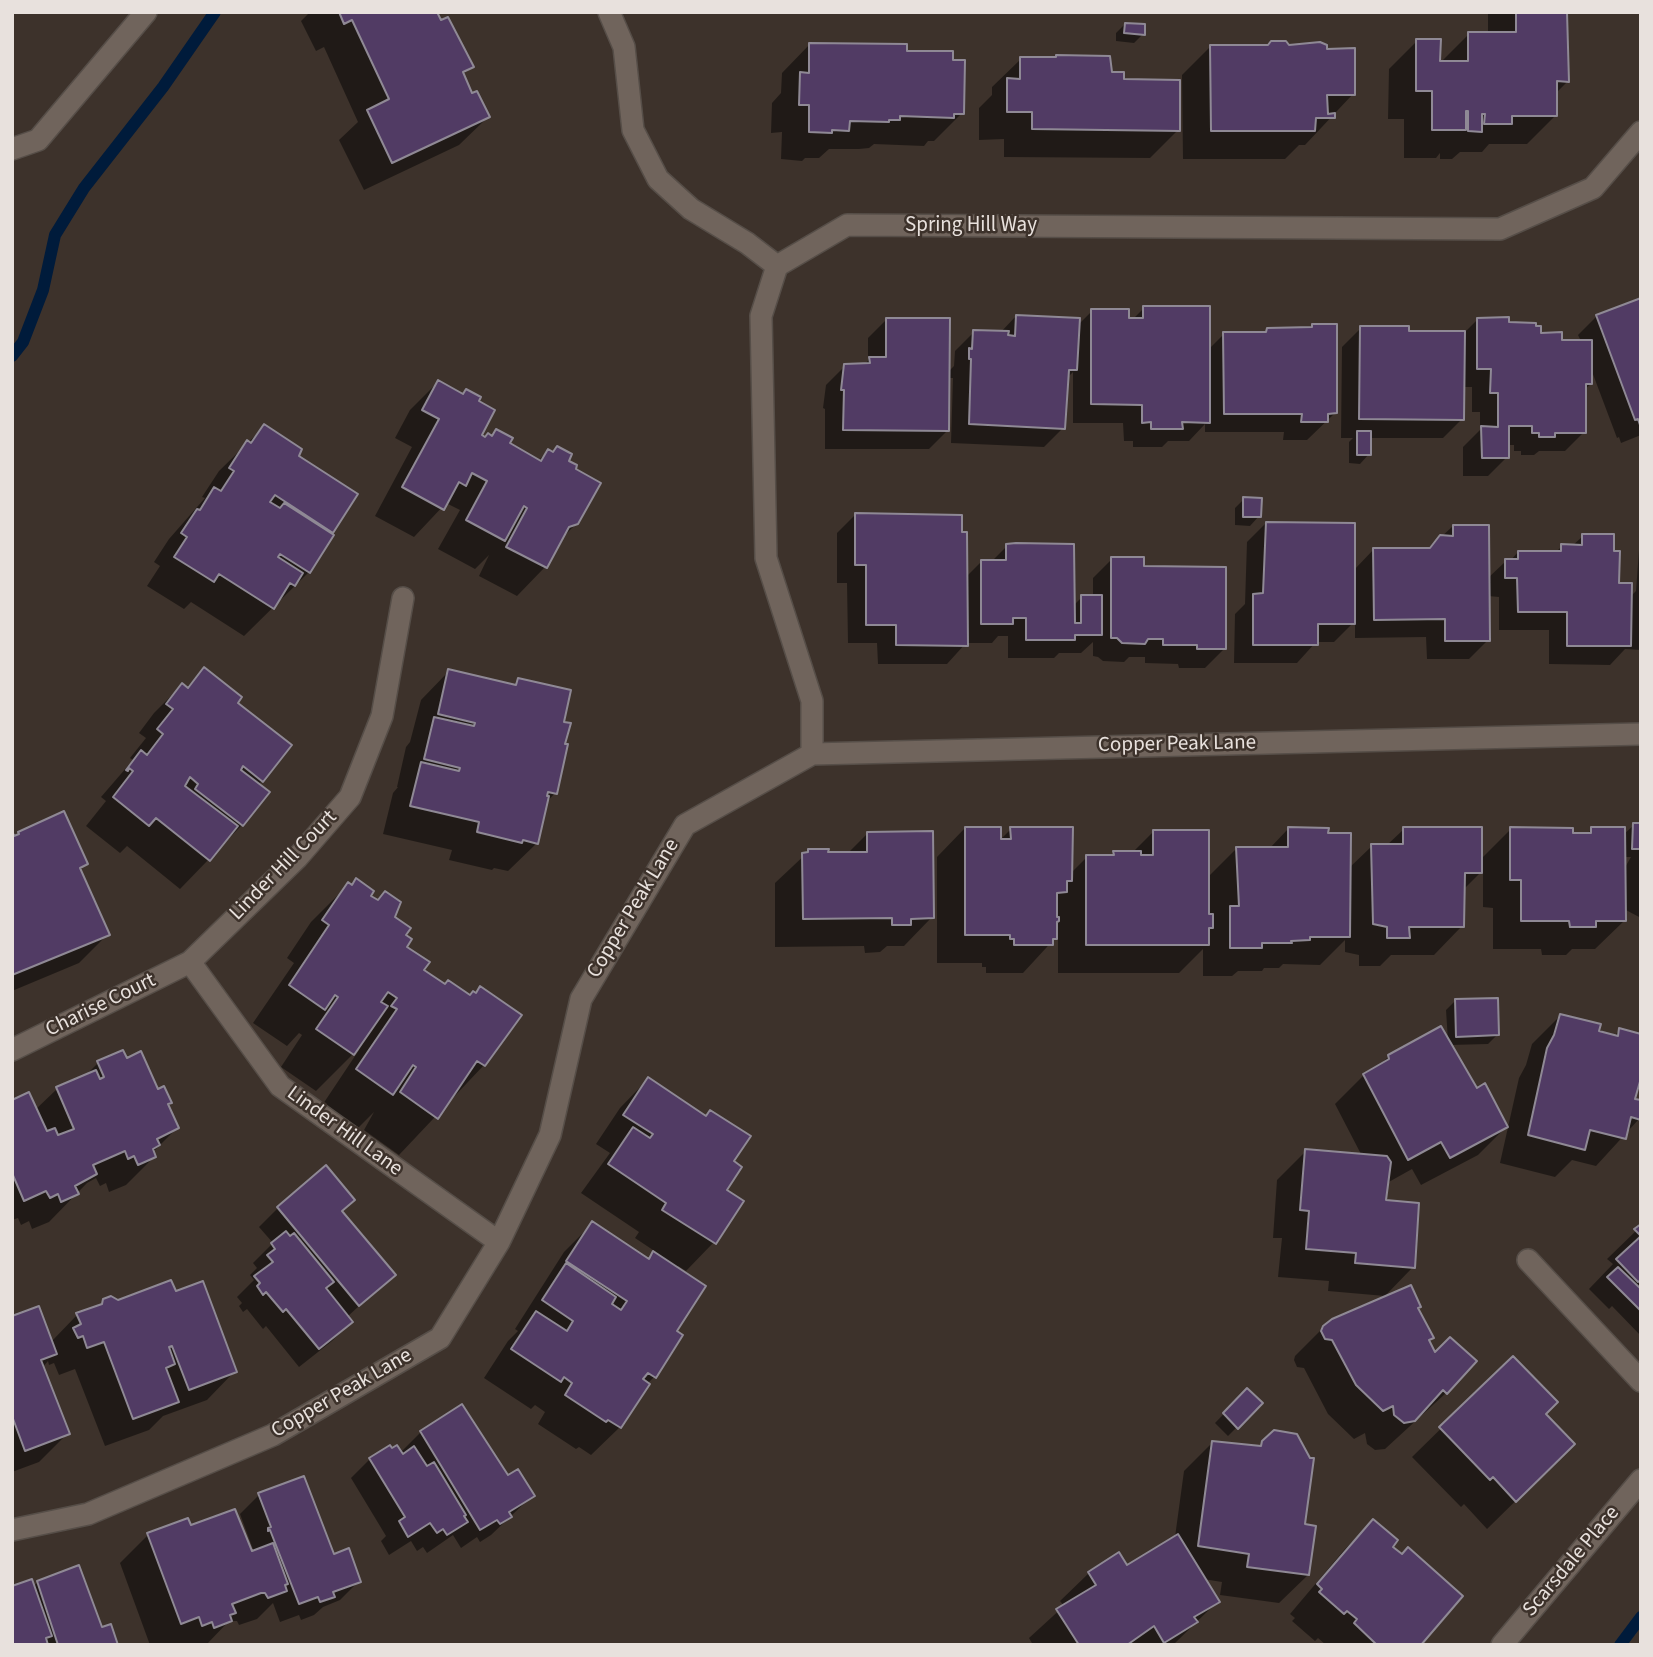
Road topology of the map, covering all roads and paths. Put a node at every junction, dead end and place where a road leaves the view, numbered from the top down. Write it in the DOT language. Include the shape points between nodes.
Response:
graph roads {
  1 [pos="146,12"];
  2 [pos="609,12"];
  3 [pos="1641,132"];
  4 [pos="12,149"];
  5 [pos="777,266"];
  6 [pos="403,598"];
  7 [pos="1641,734"];
  8 [pos="812,754"];
  9 [pos="190,962"];
  10 [pos="12,1050"];
  11 [pos="499,1242"];
  12 [pos="1528,1260"];
  13 [pos="1641,1381"];
  14 [pos="1641,1480"];
  15 [pos="12,1530"];
  16 [pos="1502,1645"];
  1 -- 4 [label="street" via="38,141"];
  2 -- 5 [label="street" via="624,47 633,130 658,179 691,209"];
  3 -- 5 [label="street, Spring Hill Way" via="1592,188 1500,229 847,225"];
  5 -- 8 [label="street" via="761,316 766,558 812,701"];
  6 -- 9 [label="street, Linder Hill Court" via="382,716 350,797 297,858"];
  7 -- 8 [label="street, Copper Peak Lane"];
  8 -- 11 [label="street, Copper Peak Lane" via="685,825 581,999 550,1135"];
  9 -- 10 [label="street, Charise Court"];
  9 -- 11 [label="street, Linder Hill Lane" via="280,1086"];
  11 -- 15 [label="street, Copper Peak Lane" via="439,1338 273,1435 88,1514"];
  12 -- 13 [label="street"];
  14 -- 16 [label="street, Scarsdale Place"];
}
